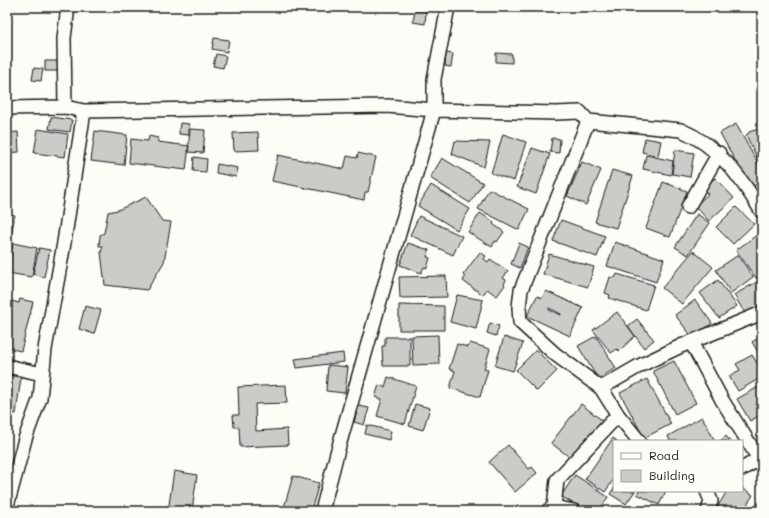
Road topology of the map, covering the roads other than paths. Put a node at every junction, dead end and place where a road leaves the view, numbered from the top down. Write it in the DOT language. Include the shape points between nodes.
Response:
graph roads {
  1 [pos="68,7"];
  2 [pos="448,7"];
  3 [pos="65,107"];
  4 [pos="7,108"];
  5 [pos="434,110"];
  6 [pos="84,111"];
  7 [pos="588,121"];
  8 [pos="719,153"];
  9 [pos="688,207"];
  10 [pos="762,212"];
  11 [pos="762,314"];
  12 [pos="691,342"];
  13 [pos="7,366"];
  14 [pos="42,374"];
  15 [pos="601,388"];
  16 [pos="618,415"];
  17 [pos="638,440"];
  18 [pos="761,460"];
  19 [pos="743,469"];
  20 [pos="7,506"];
  21 [pos="551,509"];
  22 [pos="322,511"];
  23 [pos="574,511"];
  1 -- 3 [label="street" via="64,38"];
  2 -- 5 [label="street" via="434,79"];
  3 -- 4 [label="street"];
  3 -- 6 [label="street"];
  5 -- 6 [label="street" via="387,106 335,106"];
  5 -- 7 [label="street" via="580,112"];
  5 -- 22 [label="street"];
  6 -- 14 [label="street" via="64,249"];
  7 -- 8 [label="street" via="681,130 695,136"];
  7 -- 15 [label="street" via="521,290 519,307 520,322 555,354"];
  8 -- 9 [label="street"];
  8 -- 10 [label="street" via="741,179"];
  11 -- 12 [label="street"];
  12 -- 15 [label="street" via="639,366"];
  12 -- 18 [label="street" via="722,400"];
  13 -- 14 [label="street"];
  14 -- 20 [label="street" via="40,398 25,439"];
  15 -- 16 [label="street"];
  16 -- 17 [label="street"];
  16 -- 21 [label="street" via="557,480"];
  18 -- 19 [label="street"];
  21 -- 23 [label="street"];
}
